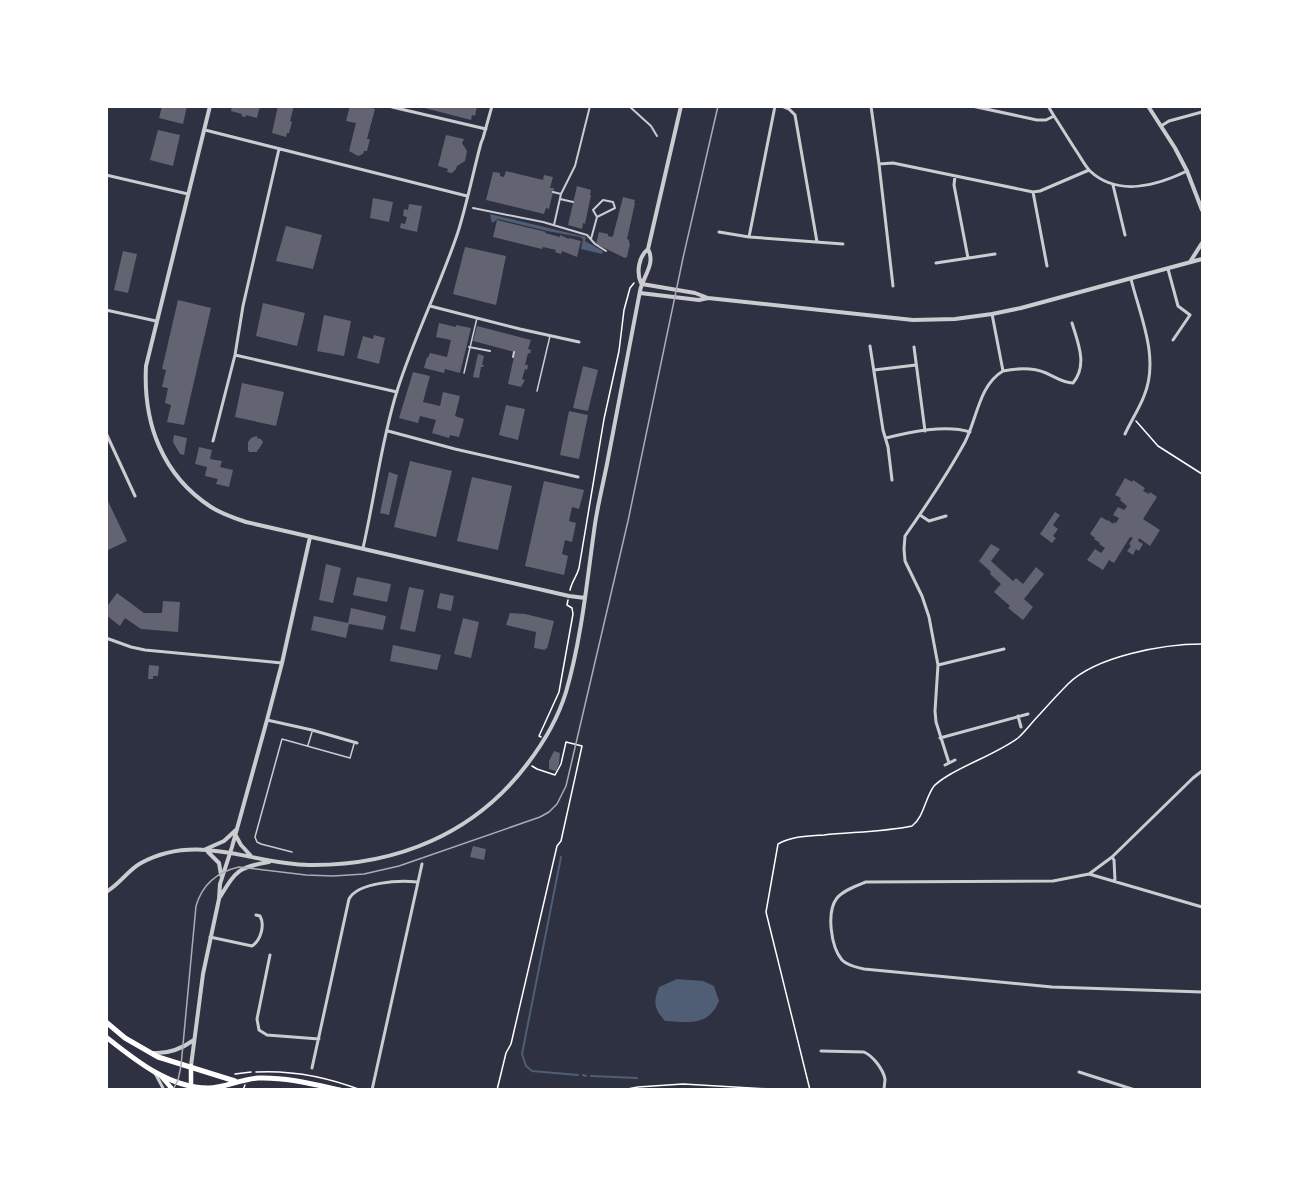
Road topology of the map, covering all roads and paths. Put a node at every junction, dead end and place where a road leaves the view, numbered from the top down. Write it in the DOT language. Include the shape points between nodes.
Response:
graph roads {
  1 [pos="210,106"];
  2 [pos="492,106"];
  3 [pos="590,106"];
  4 [pos="629,106"];
  5 [pos="681,106"];
  6 [pos="775,106"];
  7 [pos="782,106"];
  8 [pos="871,106"];
  9 [pos="972,106"];
  10 [pos="1048,106"];
  11 [pos="1148,106"];
  12 [pos="392,107"];
  13 [pos="1203,111"];
  14 [pos="1054,116"];
  15 [pos="1161,126"];
  16 [pos="486,129"];
  17 [pos="205,130"];
  18 [pos="657,136"];
  19 [pos="279,149"];
  20 [pos="879,164"];
  21 [pos="1089,170"];
  22 [pos="1187,171"];
  23 [pos="106,176"];
  24 [pos="955,176"];
  25 [pos="1113,185"];
  26 [pos="553,192"];
  27 [pos="1033,192"];
  28 [pos="188,194"];
  29 [pos="561,194"];
  30 [pos="467,196"];
  31 [pos="560,199"];
  32 [pos="573,202"];
  33 [pos="473,208"];
  34 [pos="588,208"];
  35 [pos="615,208"];
  36 [pos="620,209"];
  37 [pos="593,210"];
  38 [pos="1203,210"];
  39 [pos="597,217"];
  40 [pos="554,225"];
  41 [pos="719,232"];
  42 [pos="1125,235"];
  43 [pos="748,237"];
  44 [pos="591,239"];
  45 [pos="817,242"];
  46 [pos="1203,243"];
  47 [pos="843,244"];
  48 [pos="648,249"];
  49 [pos="606,251"];
  50 [pos="995,254"];
  51 [pos="968,258"];
  52 [pos="1203,259"];
  53 [pos="936,263"];
  54 [pos="1190,263"];
  55 [pos="1047,266"];
  56 [pos="1168,269"];
  57 [pos="1131,279"];
  58 [pos="640,282"];
  59 [pos="893,286"];
  60 [pos="640,293"];
  61 [pos="708,298"];
  62 [pos="430,306"];
  63 [pos="106,310"];
  64 [pos="992,314"];
  65 [pos="477,318"];
  66 [pos="156,321"];
  67 [pos="1072,323"];
  68 [pos="520,329"];
  69 [pos="550,335"];
  70 [pos="518,336"];
  71 [pos="1173,340"];
  72 [pos="579,342"];
  73 [pos="870,346"];
  74 [pos="470,347"];
  75 [pos="914,347"];
  76 [pos="490,351"];
  77 [pos="514,352"];
  78 [pos="235,355"];
  79 [pos="513,357"];
  80 [pos="916,365"];
  81 [pos="874,370"];
  82 [pos="1003,371"];
  83 [pos="464,373"];
  84 [pos="537,391"];
  85 [pos="397,392"];
  86 [pos="1133,418"];
  87 [pos="387,431"];
  88 [pos="925,431"];
  89 [pos="969,432"];
  90 [pos="106,434"];
  91 [pos="1125,434"];
  92 [pos="886,438"];
  93 [pos="213,441"];
  94 [pos="1203,474"];
  95 [pos="578,477"];
  96 [pos="892,480"];
  97 [pos="135,496"];
  98 [pos="920,515"];
  99 [pos="946,516"];
  100 [pos="310,537"];
  101 [pos="363,548"];
  102 [pos="571,589"];
  103 [pos="585,598"];
  104 [pos="568,600"];
  105 [pos="106,638"];
  106 [pos="1203,644"];
  107 [pos="1004,649"];
  108 [pos="282,663"];
  109 [pos="938,665"];
  110 [pos="1028,714"];
  111 [pos="1018,716"];
  112 [pos="267,720"];
  113 [pos="1021,727"];
  114 [pos="312,730"];
  115 [pos="540,734"];
  116 [pos="940,738"];
  117 [pos="356,743"];
  118 [pos="308,746"];
  119 [pos="955,760"];
  120 [pos="949,763"];
  121 [pos="945,765"];
  122 [pos="534,767"];
  123 [pos="1203,771"];
  124 [pos="237,828"];
  125 [pos="236,834"];
  126 [pos="205,850"];
  127 [pos="292,852"];
  128 [pos="230,853"];
  129 [pos="1112,856"];
  130 [pos="251,857"];
  131 [pos="273,862"];
  132 [pos="422,864"];
  133 [pos="1089,874"];
  134 [pos="221,879"];
  135 [pos="1115,881"];
  136 [pos="417,882"];
  137 [pos="106,892"];
  138 [pos="219,899"];
  139 [pos="1203,907"];
  140 [pos="256,915"];
  141 [pos="210,937"];
  142 [pos="270,955"];
  143 [pos="1203,992"];
  144 [pos="106,1022"];
  145 [pos="106,1037"];
  146 [pos="319,1039"];
  147 [pos="194,1040"];
  148 [pos="821,1051"];
  149 [pos="150,1053"];
  150 [pos="191,1066"];
  151 [pos="312,1068"];
  152 [pos="154,1072"];
  153 [pos="1079,1072"];
  154 [pos="231,1074"];
  155 [pos="161,1075"];
  156 [pos="236,1082"];
  157 [pos="191,1088"];
  158 [pos="219,1088"];
  159 [pos="164,1089"];
  160 [pos="174,1089"];
  161 [pos="340,1089"];
  162 [pos="361,1089"];
  163 [pos="372,1089"];
  164 [pos="497,1089"];
  165 [pos="622,1089"];
  166 [pos="788,1089"];
  167 [pos="810,1089"];
  168 [pos="884,1089"];
  169 [pos="1135,1089"];
  1 -- 17 [label="street"];
  2 -- 16 [label="street"];
  3 -- 29 [label="street" via="575,166"];
  4 -- 18 [label="street"];
  5 -- 48 [label="street"];
  6 -- 43 [label="street"];
  7 -- 45 [label="street" via="795,115"];
  8 -- 20 [label="street"];
  9 -- 14 [label="street" via="1037,120"];
  10 -- 14 [label="street"];
  11 -- 15 [label="street"];
  12 -- 16 [label="street"];
  13 -- 15 [label="street"];
  14 -- 21 [label="street"];
  15 -- 22 [label="street"];
  16 -- 30 [label="street"];
  17 -- 19 [label="street"];
  17 -- 28 [label="street"];
  19 -- 30 [label="street"];
  19 -- 78 [label="street"];
  20 -- 24 [label="street" via="893,163"];
  20 -- 59 [label="street"];
  21 -- 25 [label="street"];
  21 -- 27 [label="street"];
  22 -- 25 [label="street" via="1149,185"];
  22 -- 38 [label="street"];
  23 -- 28 [label="street"];
  24 -- 27 [label="street"];
  24 -- 51 [label="street"];
  25 -- 42 [label="street"];
  26 -- 29 [label="street"];
  27 -- 55 [label="street"];
  28 -- 66 [label="street"];
  29 -- 31 [label="street"];
  30 -- 62 [label="street"];
  31 -- 32 [label="street"];
  31 -- 40 [label="street"];
  33 -- 40 [label="street"];
  34 -- 37 [label="street"];
  35 -- 36 [label="street"];
  35 -- 37 [label="street" via="613,202 603,200"];
  35 -- 39 [label="street"];
  37 -- 39 [label="street"];
  39 -- 44 [label="street"];
  40 -- 44 [label="street"];
  41 -- 43 [label="street"];
  43 -- 45 [label="street"];
  44 -- 49 [label="street"];
  45 -- 47 [label="street"];
  46 -- 54 [label="street"];
  48 -- 58 [label="street" via="642,254"];
  48 -- 58 [label="street" via="652,255 649,269"];
  50 -- 51 [label="street"];
  51 -- 53 [label="street"];
  52 -- 54 [label="street"];
  54 -- 56 [label="street"];
  56 -- 57 [label="street"];
  56 -- 71 [label="street" via="1178,306 1190,315"];
  57 -- 64 [label="street"];
  57 -- 86 [label="street" via="1151,364 1144,397"];
  58 -- 60 [label="street"];
  58 -- 61 [label="street"];
  58 -- 102 [label="path" via="630,288 624,310 579,568"];
  60 -- 61 [label="street"];
  60 -- 103 [label="street" via="596,520"];
  61 -- 64 [label="street" via="913,320"];
  62 -- 65 [label="street"];
  62 -- 85 [label="street"];
  63 -- 66 [label="street"];
  64 -- 82 [label="street"];
  65 -- 68 [label="street"];
  65 -- 74 [label="lane"];
  66 -- 100 [label="street" via="146,366 146,399 159,450 194,494 211,507 246,522"];
  67 -- 82 [label="street" via="1081,357 1081,370 1073,383 1030,368"];
  68 -- 69 [label="street"];
  68 -- 70 [label="street"];
  69 -- 72 [label="street"];
  69 -- 84 [label="lane"];
  73 -- 81 [label="street"];
  74 -- 76 [label="street"];
  74 -- 83 [label="lane"];
  75 -- 80 [label="street"];
  77 -- 79 [label="street"];
  78 -- 85 [label="street"];
  78 -- 93 [label="street"];
  80 -- 81 [label="street"];
  80 -- 88 [label="street"];
  81 -- 92 [label="street"];
  82 -- 89 [label="street" via="986,388"];
  85 -- 87 [label="street"];
  86 -- 91 [label="street"];
  86 -- 94 [label="path" via="1158,446"];
  87 -- 95 [label="street"];
  87 -- 101 [label="street"];
  88 -- 89 [label="street" via="958,428"];
  88 -- 92 [label="street"];
  89 -- 98 [label="street"];
  90 -- 97 [label="street"];
  92 -- 96 [label="street"];
  98 -- 99 [label="street" via="929,521"];
  98 -- 109 [label="street" via="905,536 905,561 929,617"];
  100 -- 101 [label="street"];
  100 -- 108 [label="street"];
  101 -- 103 [label="street"];
  103 -- 131 [label="street" via="572,670 558,711 517,778 490,805 442,837 394,855 328,865"];
  104 -- 115 [label="path" via="573,621 560,686"];
  105 -- 108 [label="street" via="145,650"];
  106 -- 167 [label="path" via="1139,652 1081,673 1019,737 935,785 912,826 809,836 778,844 766,912"];
  107 -- 109 [label="street"];
  108 -- 112 [label="street"];
  109 -- 116 [label="street" via="935,711"];
  110 -- 111 [label="street"];
  111 -- 113 [label="street"];
  111 -- 116 [label="street"];
  112 -- 114 [label="street"];
  112 -- 124 [label="street"];
  114 -- 117 [label="street"];
  114 -- 118 [label="lane"];
  116 -- 120 [label="street"];
  117 -- 118 [label="lane" via="350,758"];
  118 -- 127 [label="lane" via="282,739 255,837 261,844"];
  119 -- 120 [label="street"];
  120 -- 121 [label="street"];
  122 -- 164 [label="path" via="555,775 566,742 582,746"];
  123 -- 129 [label="street"];
  124 -- 125 [label="street"];
  124 -- 126 [label="street" via="224,841"];
  125 -- 128 [label="street"];
  125 -- 130 [label="street"];
  126 -- 128 [label="street"];
  126 -- 134 [label="street" via="219,863"];
  126 -- 137 [label="street" via="172,851 146,861"];
  128 -- 130 [label="street"];
  128 -- 134 [label="street"];
  129 -- 133 [label="street"];
  129 -- 135 [label="street"];
  130 -- 131 [label="street"];
  131 -- 138 [label="street" via="244,867"];
  132 -- 136 [label="street"];
  133 -- 135 [label="street"];
  133 -- 143 [label="street" via="1053,881 866,882 836,899 831,915 832,939 842,960 864,969 1052,987"];
  134 -- 138 [label="street"];
  135 -- 139 [label="street"];
  136 -- 146 [label="street" via="400,880 351,894"];
  136 -- 163 [label="street"];
  138 -- 141 [label="street"];
  140 -- 141 [label="street" via="263,922 259,940 252,946"];
  141 -- 147 [label="street"];
  142 -- 146 [label="street" via="256,1019 259,1030 267,1035"];
  144 -- 149 [label="highway"];
  145 -- 152 [label="highway"];
  146 -- 151 [label="street"];
  147 -- 149 [label="street" via="168,1053"];
  147 -- 150 [label="street"];
  148 -- 168 [label="street" via="868,1053 885,1078"];
  149 -- 150 [label="highway"];
  150 -- 156 [label="highway"];
  150 -- 157 [label="main road"];
  152 -- 155 [label="highway"];
  152 -- 159 [label="street"];
  153 -- 169 [label="street"];
  154 -- 162 [label="path" via="282,1071"];
  155 -- 157 [label="highway"];
  155 -- 160 [label="main road"];
  156 -- 158 [label="highway"];
  156 -- 161 [label="highway" via="257,1078 292,1080"];
  157 -- 158 [label="highway"];
  165 -- 166 [label="path" via="683,1084"];
}
